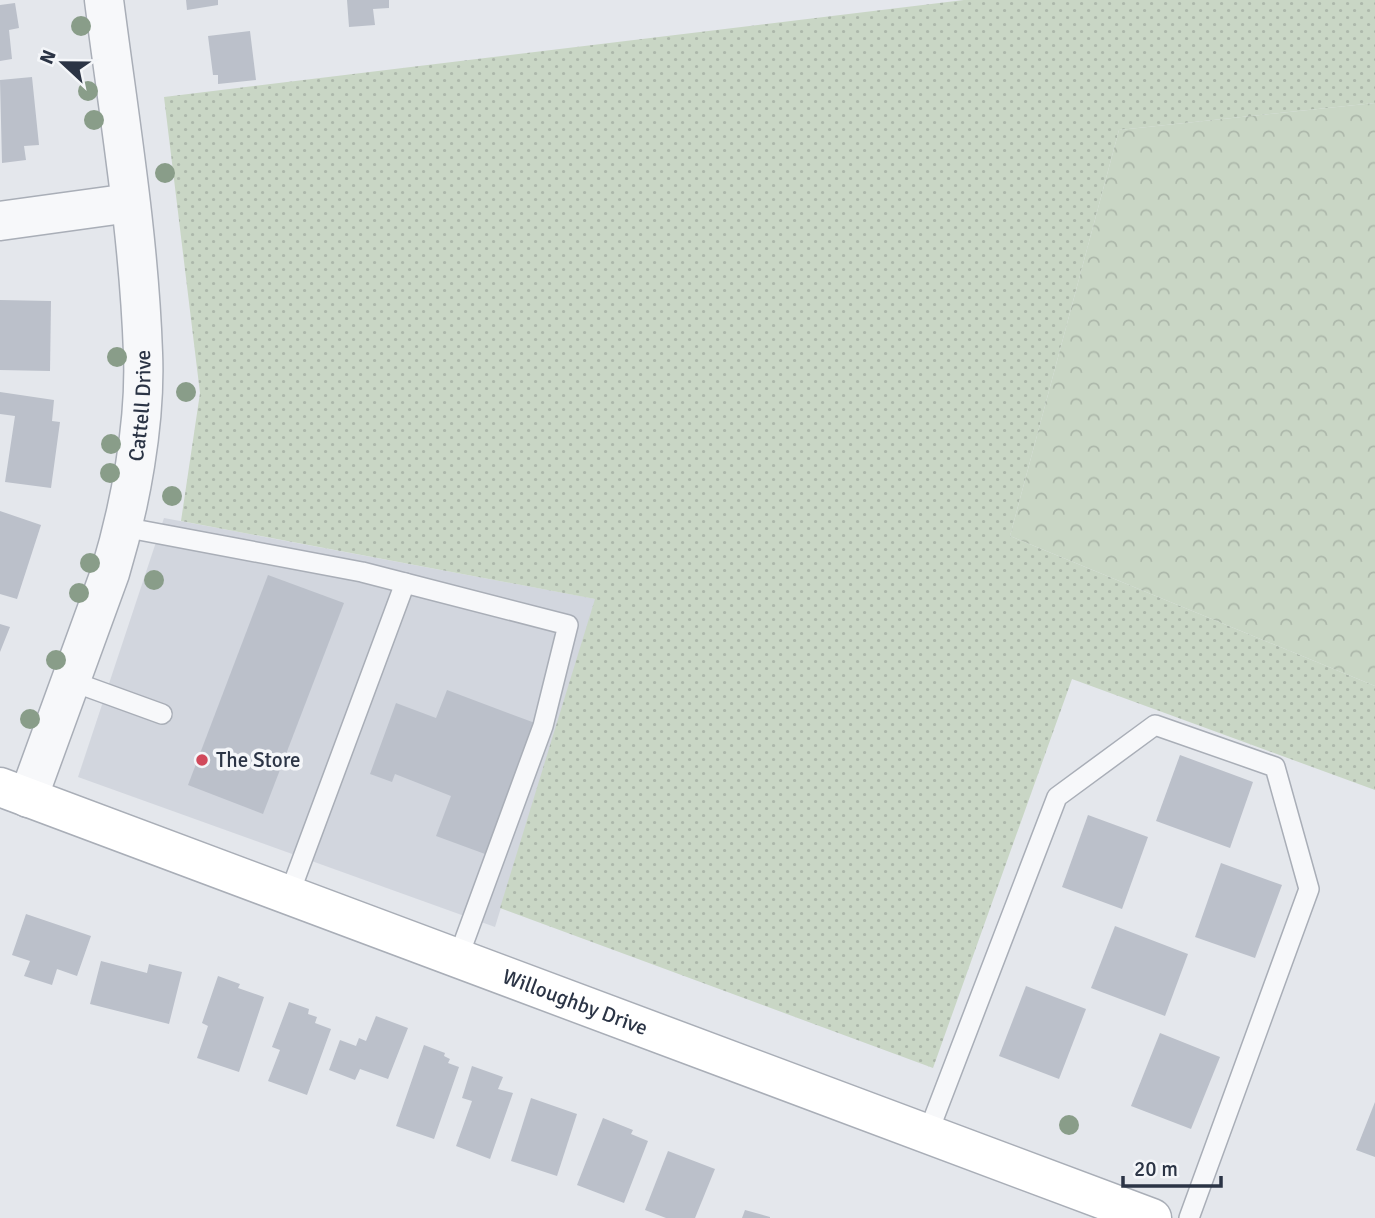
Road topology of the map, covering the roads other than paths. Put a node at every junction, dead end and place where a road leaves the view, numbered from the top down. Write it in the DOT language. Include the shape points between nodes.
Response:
graph roads {
  1 [pos="104,0"];
  2 [pos="130,204"];
  3 [pos="0,221"];
  4 [pos="123,527"];
  5 [pos="405,583"];
  6 [pos="71,681"];
  7 [pos="162,715"];
  8 [pos="14,792"];
  9 [pos="289,895"];
  10 [pos="458,958"];
  11 [pos="928,1133"];
  12 [pos="1152,1218"];
  13 [pos="1189,1218"];
  1 -- 2 [label="street, Cattell Drive"];
  2 -- 3 [label="street"];
  2 -- 4 [label="street, Cattell Drive" via="143,377"];
  4 -- 5 [label="lane"];
  4 -- 6 [label="street, Cattell Drive"];
  5 -- 9 [label="lane"];
  5 -- 10 [label="lane" via="568,625 530,766"];
  6 -- 7 [label="lane"];
  6 -- 8 [label="street, Cattell Drive"];
  8 -- 9 [label="street, Willoughby Drive"];
  9 -- 10 [label="street, Willoughby Drive"];
  10 -- 11 [label="street, Willoughby Drive"];
  11 -- 12 [label="street, Willoughby Drive"];
  11 -- 13 [label="lane" via="1057,797 1155,725 1275,767 1309,889"];
}
